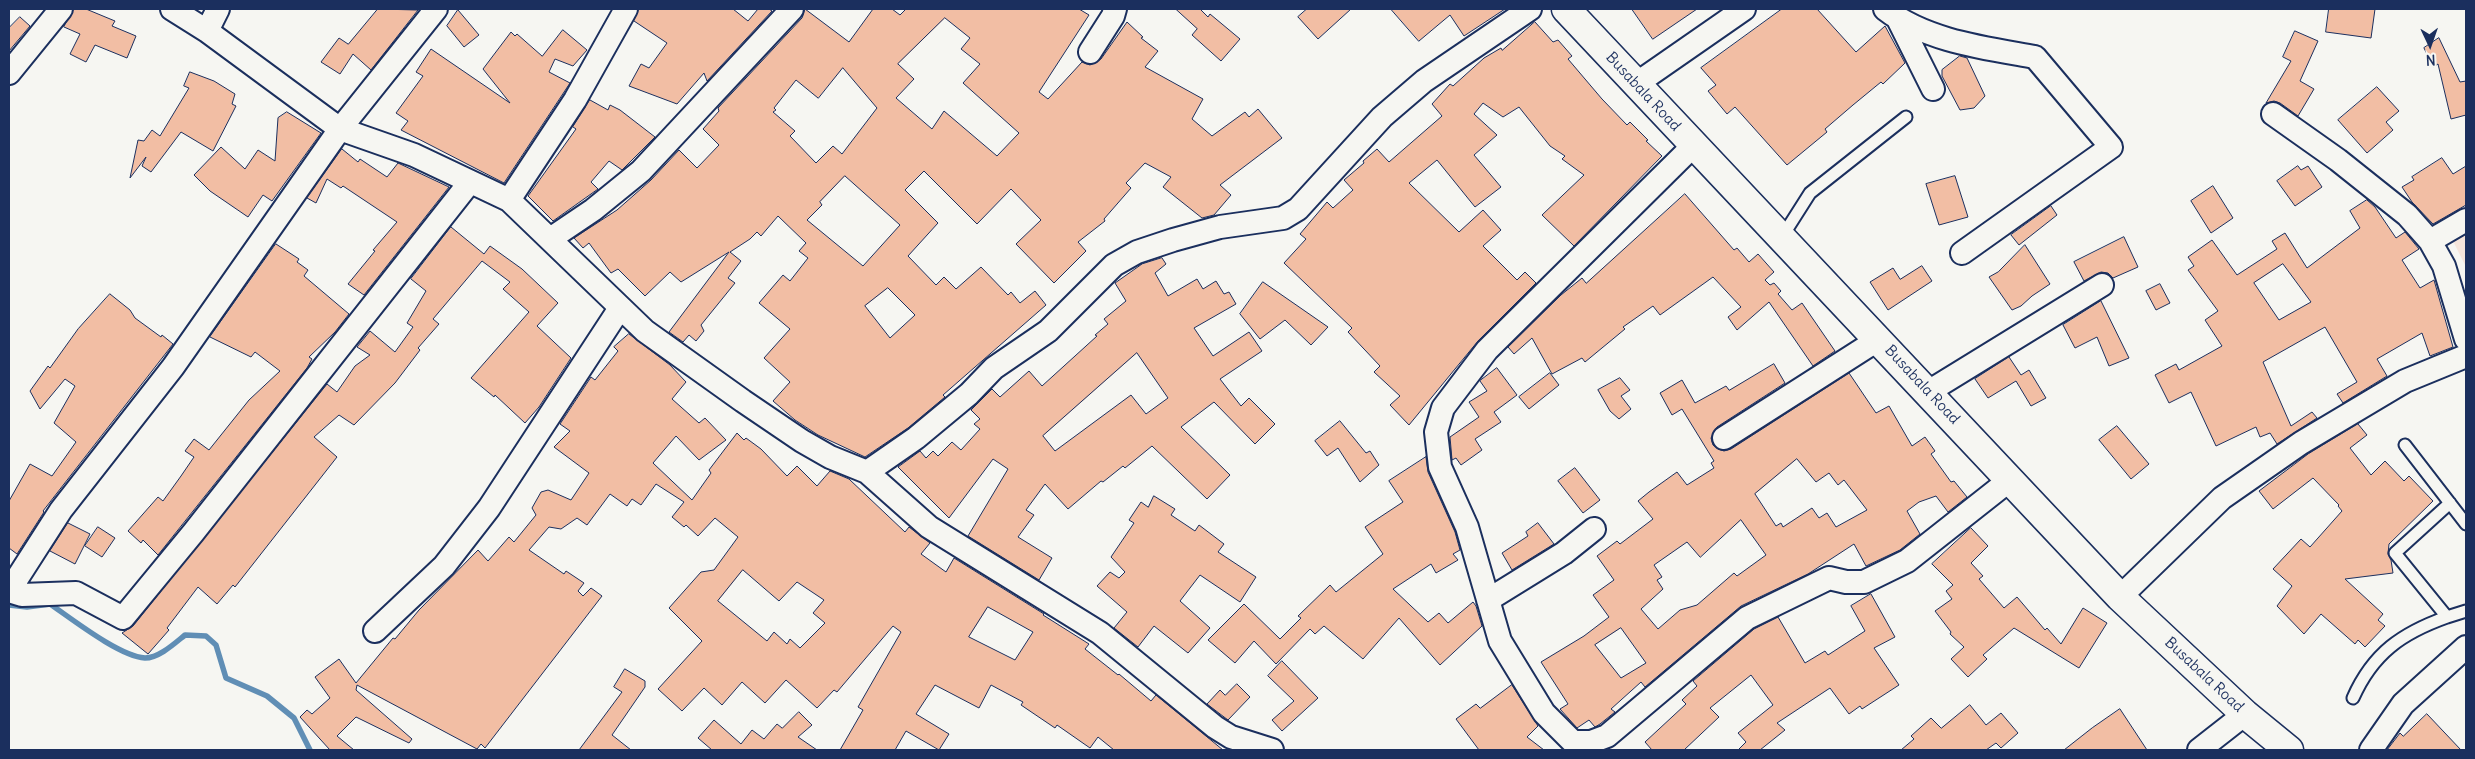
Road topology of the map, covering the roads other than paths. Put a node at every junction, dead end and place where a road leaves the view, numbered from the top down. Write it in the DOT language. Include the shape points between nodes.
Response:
graph roads {
  1 [pos="61,9"];
  2 [pos="172,9"];
  3 [pos="218,9"];
  4 [pos="436,9"];
  5 [pos="626,9"];
  6 [pos="792,9"];
  7 [pos="1115,9"];
  8 [pos="1530,9"];
  9 [pos="1566,9"];
  10 [pos="1744,9"];
  11 [pos="1892,14"];
  12 [pos="206,31"];
  13 [pos="1090,52"];
  14 [pos="9,73"];
  15 [pos="1636,84"];
  16 [pos="1933,89"];
  17 [pos="2273,114"];
  18 [pos="1906,117"];
  19 [pos="340,129"];
  20 [pos="1693,146"];
  21 [pos="470,182"];
  22 [pos="509,200"];
  23 [pos="2466,220"];
  24 [pos="1782,237"];
  25 [pos="550,239"];
  26 [pos="2430,241"];
  27 [pos="1962,253"];
  28 [pos="2102,286"];
  29 [pos="620,308"];
  30 [pos="1879,339"];
  31 [pos="2466,339"];
  32 [pos="2466,356"];
  33 [pos="1928,392"];
  34 [pos="1724,438"];
  35 [pos="2405,445"];
  36 [pos="867,472"];
  37 [pos="2011,479"];
  38 [pos="2450,502"];
  39 [pos="2466,524"];
  40 [pos="1594,529"];
  41 [pos="9,591"];
  42 [pos="2120,597"];
  43 [pos="1488,600"];
  44 [pos="2466,611"];
  45 [pos="2448,617"];
  46 [pos="375,631"];
  47 [pos="2466,647"];
  48 [pos="2353,698"];
  49 [pos="2245,714"];
  50 [pos="1272,750"];
  51 [pos="2199,750"];
  52 [pos="2289,750"];
  53 [pos="2371,750"];
  1 -- 14 [label="street"];
  2 -- 12 [label="street"];
  3 -- 12 [label="street"];
  4 -- 19 [label="street"];
  5 -- 22 [label="street" via="575,100"];
  6 -- 25 [label="street" via="641,171 593,210"];
  7 -- 13 [label="street"];
  8 -- 36 [label="street" via="1424,81 1382,117 1298,209 1284,218 1220,227 1174,240 1137,252 1114,265 1048,331 994,368 969,394 916,438"];
  9 -- 15 [label="street, Busabala Road"];
  10 -- 15 [label="street"];
  11 -- 16 [label="street"];
  11 -- 27 [label="street" via="1965,45 2035,56 2111,147"];
  12 -- 19 [label="street"];
  15 -- 20 [label="street, Busabala Road"];
  17 -- 26 [label="street" via="2407,215"];
  18 -- 24 [label="lane" via="1810,193"];
  19 -- 21 [label="street" via="414,155"];
  19 -- 41 [label="street" via="173,367 61,510"];
  20 -- 24 [label="street, Busabala Road"];
  20 -- 43 [label="street" via="1487,350 1443,408 1436,432 1440,467 1467,527"];
  21 -- 22 [label="street"];
  21 -- 41 [label="street" via="123,618 76,593 22,596"];
  22 -- 25 [label="street"];
  23 -- 26 [label="street"];
  24 -- 30 [label="street, Busabala Road"];
  25 -- 29 [label="street"];
  26 -- 31 [label="street" via="2444,266"];
  28 -- 33 [label="street"];
  29 -- 36 [label="street" via="645,331 802,441"];
  29 -- 46 [label="street" via="489,508 444,566"];
  30 -- 33 [label="street, Busabala Road"];
  30 -- 34 [label="street"];
  32 -- 42 [label="street" via="2405,381 2301,443 2222,498"];
  33 -- 37 [label="street, Busabala Road"];
  35 -- 38 [label="lane"];
  36 -- 50 [label="street" via="929,527 1100,633 1215,727 1231,737"];
  37 -- 42 [label="street, Busabala Road"];
  37 -- 43 [label="street" via="1906,561 1864,582 1829,578 1747,618 1607,736 1591,742 1573,742 1544,713 1500,641"];
  38 -- 39 [label="lane"];
  38 -- 45 [label="lane" via="2395,552"];
  40 -- 43 [label="street" via="1564,553"];
  42 -- 49 [label="street, Busabala Road"];
  44 -- 45 [label="lane"];
  45 -- 48 [label="lane" via="2397,640 2376,659"];
  47 -- 53 [label="street" via="2403,704"];
  49 -- 51 [label="street"];
  49 -- 52 [label="street, Busabala Road"];
}
